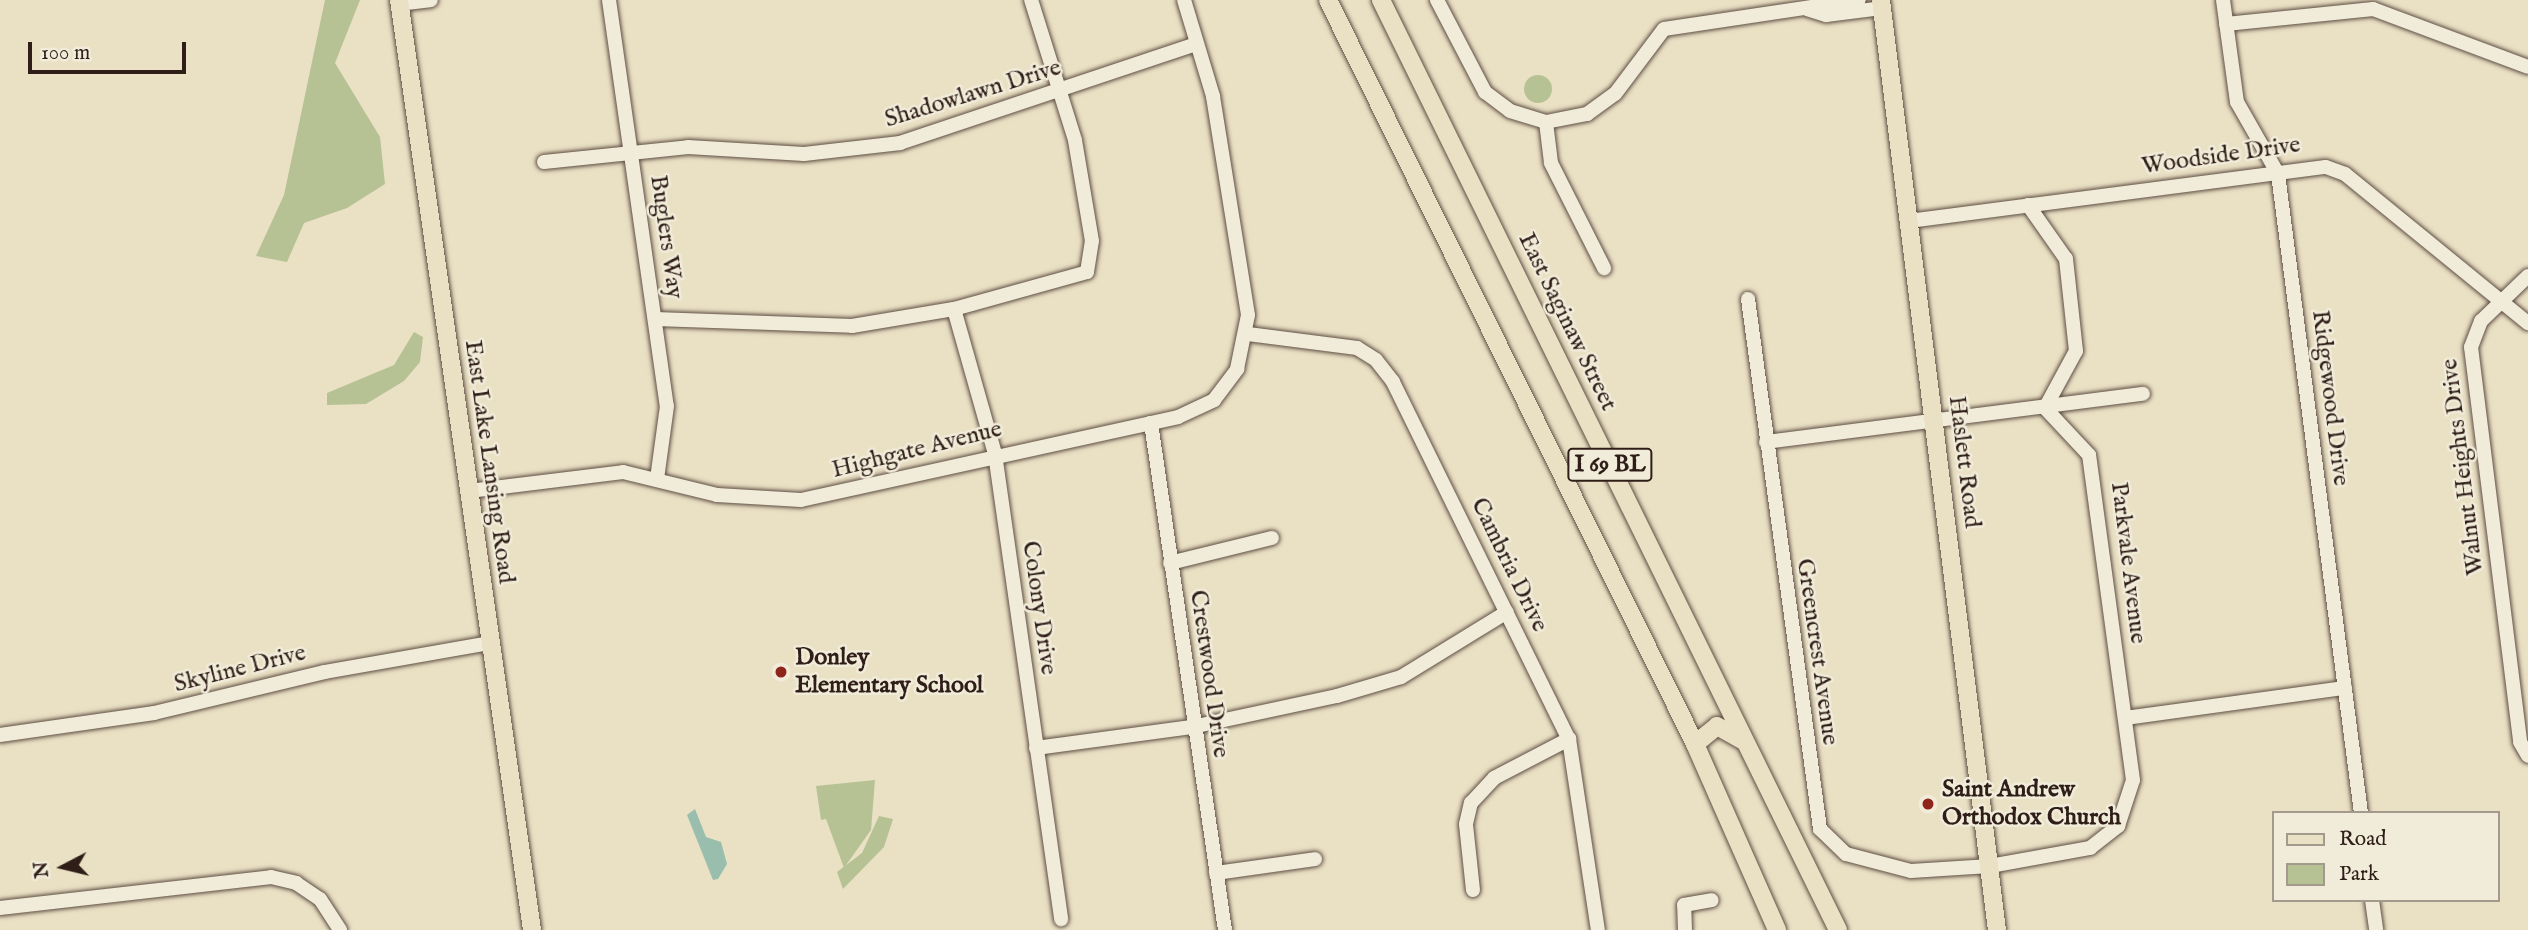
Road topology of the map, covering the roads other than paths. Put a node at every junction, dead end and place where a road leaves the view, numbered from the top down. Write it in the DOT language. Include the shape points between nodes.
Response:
graph roads {
  1 [pos="431,0"];
  2 [pos="609,0"];
  3 [pos="1031,0"];
  4 [pos="1184,0"];
  5 [pos="1328,0"];
  6 [pos="1381,0"];
  7 [pos="1437,0"];
  8 [pos="1859,0"];
  9 [pos="2223,0"];
  10 [pos="399,2"];
  11 [pos="1882,4"];
  12 [pos="1807,9"];
  13 [pos="2226,24"];
  14 [pos="1196,44"];
  15 [pos="2528,67"];
  16 [pos="1062,90"];
  17 [pos="1546,122"];
  18 [pos="631,152"];
  19 [pos="544,162"];
  20 [pos="2278,174"];
  21 [pos="2028,205"];
  22 [pos="1909,221"];
  23 [pos="1604,268"];
  24 [pos="2528,275"];
  25 [pos="1748,299"];
  26 [pos="2500,301"];
  27 [pos="954,309"];
  28 [pos="655,319"];
  29 [pos="2528,323"];
  30 [pos="1248,334"];
  31 [pos="2143,394"];
  32 [pos="2045,408"];
  33 [pos="1934,421"];
  34 [pos="1151,423"];
  35 [pos="1766,442"];
  36 [pos="995,454"];
  37 [pos="657,479"];
  38 [pos="469,491"];
  39 [pos="1272,538"];
  40 [pos="1170,563"];
  41 [pos="1507,612"];
  42 [pos="490,643"];
  43 [pos="2344,688"];
  44 [pos="2125,718"];
  45 [pos="1192,727"];
  46 [pos="0,736"];
  47 [pos="1569,739"];
  48 [pos="1745,742"];
  49 [pos="1695,744"];
  50 [pos="1036,748"];
  51 [pos="2528,756"];
  52 [pos="2361,811"];
  53 [pos="1315,859"];
  54 [pos="1990,866"];
  55 [pos="1216,873"];
  56 [pos="1473,890"];
  57 [pos="1712,900"];
  58 [pos="2372,902"];
  59 [pos="0,908"];
  60 [pos="1060,919"];
  61 [pos="340,930"];
  62 [pos="532,930"];
  63 [pos="1225,930"];
  64 [pos="1598,930"];
  65 [pos="1685,930"];
  66 [pos="1777,930"];
  67 [pos="1839,930"];
  68 [pos="1997,930"];
  69 [pos="2376,930"];
  1 -- 10 [label="street"];
  2 -- 18 [label="street, Buglers Way"];
  3 -- 16 [label="street"];
  4 -- 14 [label="street"];
  5 -- 49 [label="main road, I 69 BL"];
  6 -- 48 [label="main road, East Saginaw Street / I 69 BL"];
  7 -- 17 [label="street" via="1485,92 1520,116"];
  8 -- 12 [label="street"];
  9 -- 13 [label="street, Ridgewood Drive"];
  10 -- 38 [label="main road, East Lake Lansing Road"];
  11 -- 12 [label="street" via="1826,15"];
  11 -- 22 [label="main road, Haslett Road"];
  12 -- 17 [label="street" via="1664,29 1615,94 1587,114"];
  13 -- 15 [label="street" via="2373,9"];
  13 -- 20 [label="street, Ridgewood Drive" via="2237,102"];
  14 -- 16 [label="street, Shadowlawn Drive"];
  14 -- 30 [label="street" via="1227,167"];
  16 -- 18 [label="street, Shadowlawn Drive" via="937,134 861,149"];
  16 -- 27 [label="street" via="1090,216 1093,257 1087,272"];
  17 -- 23 [label="street" via="1551,163"];
  18 -- 19 [label="street, Shadowlawn Drive"];
  18 -- 28 [label="street, Buglers Way"];
  20 -- 21 [label="street, Woodside Drive"];
  20 -- 26 [label="street, Woodside Drive" via="2313,166 2345,174"];
  20 -- 43 [label="street, Ridgewood Drive"];
  21 -- 22 [label="street, Woodside Drive"];
  21 -- 32 [label="street" via="2066,259 2076,338 2074,364"];
  22 -- 33 [label="main road, Haslett Road"];
  24 -- 26 [label="street, Walnut Heights Drive"];
  25 -- 35 [label="street, Greencrest Avenue"];
  26 -- 29 [label="street, Woodside Drive"];
  26 -- 51 [label="street, Walnut Heights Drive" via="2474,332 2471,366 2520,742"];
  27 -- 28 [label="street" via="818,328"];
  27 -- 36 [label="street, Colony Drive"];
  28 -- 37 [label="street, Buglers Way" via="667,406"];
  30 -- 34 [label="street, Highgate Avenue" via="1237,369 1214,400"];
  30 -- 41 [label="street, Cambria Drive" via="1343,345 1376,360"];
  31 -- 32 [label="street"];
  32 -- 33 [label="street"];
  32 -- 44 [label="street, Parkvale Avenue" via="2089,455"];
  33 -- 35 [label="street"];
  33 -- 54 [label="main road, Haslett Road"];
  34 -- 36 [label="street, Highgate Avenue"];
  34 -- 40 [label="street, Crestwood Drive"];
  35 -- 54 [label="street, Greencrest Avenue" via="1821,829 1846,854 1889,868"];
  36 -- 37 [label="street, Highgate Avenue" via="958,468 801,500 728,497"];
  36 -- 50 [label="street, Colony Drive"];
  37 -- 38 [label="street, Highgate Avenue" via="594,473"];
  38 -- 42 [label="main road, East Lake Lansing Road"];
  39 -- 40 [label="street"];
  40 -- 45 [label="street, Crestwood Drive"];
  41 -- 45 [label="street" via="1401,677"];
  41 -- 47 [label="street, Cambria Drive"];
  42 -- 46 [label="street, Skyline Drive" via="325,672 154,713"];
  42 -- 62 [label="main road, East Lake Lansing Road"];
  43 -- 44 [label="street"];
  43 -- 52 [label="street, Ridgewood Drive"];
  44 -- 54 [label="street, Parkvale Avenue" via="2133,780 2118,826 2090,848"];
  45 -- 50 [label="street"];
  45 -- 55 [label="street, Crestwood Drive"];
  47 -- 56 [label="street" via="1494,778 1471,803 1466,824"];
  47 -- 64 [label="street, Cambria Drive"];
  48 -- 49 [label="main road" via="1717,726"];
  48 -- 67 [label="main road, East Saginaw Street / I 69 BL"];
  49 -- 66 [label="main road, I 69 BL"];
  50 -- 60 [label="street, Colony Drive"];
  53 -- 55 [label="street"];
  54 -- 68 [label="main road, Haslett Road"];
  55 -- 63 [label="street, Crestwood Drive"];
  57 -- 65 [label="street" via="1684,905"];
  58 -- 69 [label="street"];
  59 -- 61 [label="street" via="271,877 296,883 320,899"];
}
